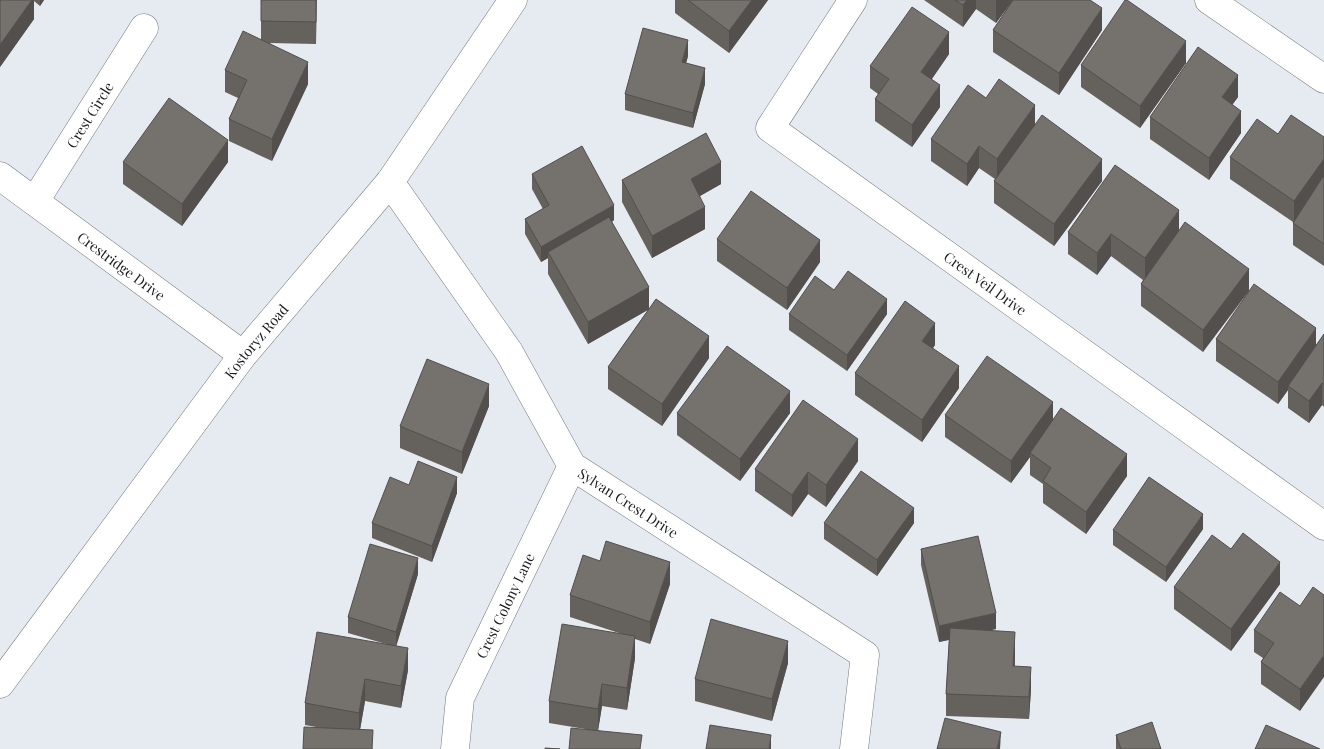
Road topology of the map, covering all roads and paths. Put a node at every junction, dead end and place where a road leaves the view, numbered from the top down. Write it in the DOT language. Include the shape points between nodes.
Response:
graph roads {
  1 [pos="513,0"];
  2 [pos="853,0"];
  3 [pos="1210,0"];
  4 [pos="144,28"];
  5 [pos="1324,79"];
  6 [pos="0,176"];
  7 [pos="390,182"];
  8 [pos="35,201"];
  9 [pos="243,355"];
  10 [pos="572,466"];
  11 [pos="1324,526"];
  12 [pos="0,684"];
  13 [pos="455,749"];
  14 [pos="854,749"];
  1 -- 7 [label="street, Kostoryz Road"];
  2 -- 11 [label="street, Crest Veil Drive" via="770,128"];
  3 -- 5 [label="street"];
  4 -- 8 [label="street, Crest Circle"];
  6 -- 8 [label="street, Crestridge Drive"];
  7 -- 9 [label="street, Kostoryz Road"];
  7 -- 10 [label="street, Sylvan Crest Drive" via="509,352"];
  8 -- 9 [label="street, Crestridge Drive"];
  9 -- 12 [label="street, Kostoryz Road"];
  10 -- 13 [label="street, Crest Colony Lane" via="460,698"];
  10 -- 14 [label="street, Sylvan Crest Drive" via="865,655"];
}
